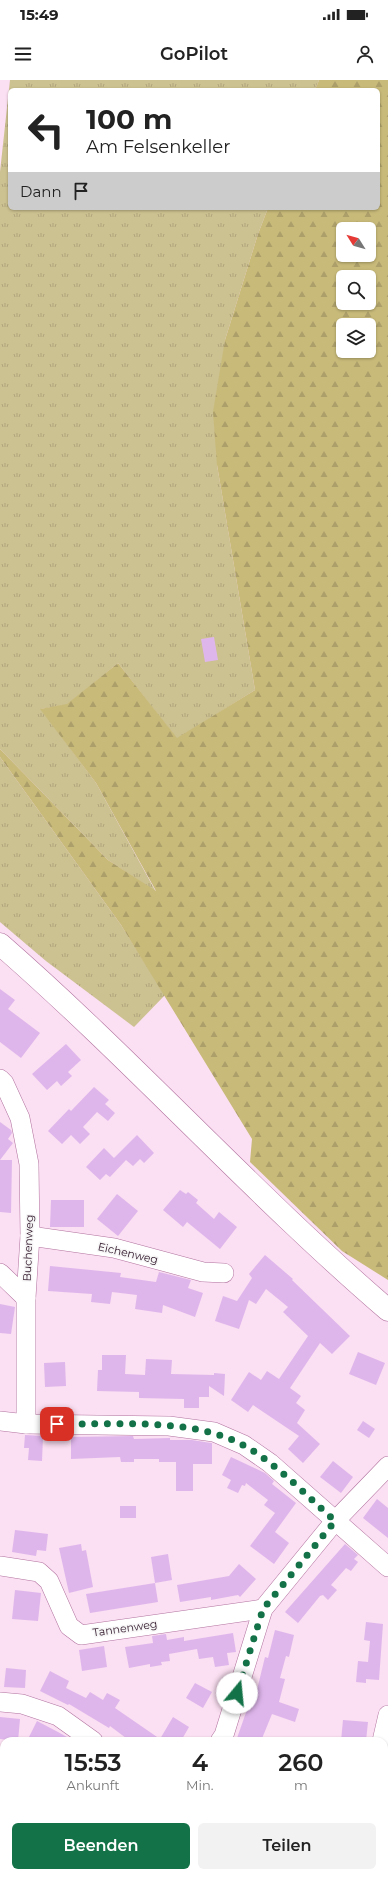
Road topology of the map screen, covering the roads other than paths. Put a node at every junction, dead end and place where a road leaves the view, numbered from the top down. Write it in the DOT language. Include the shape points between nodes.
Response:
graph roads {
  1 [pos="0,944"];
  2 [pos="0,1079"];
  3 [pos="30,1236"];
  4 [pos="0,1273"];
  5 [pos="224,1274"];
  6 [pos="26,1298"];
  7 [pos="388,1310"];
  8 [pos="0,1421"];
  9 [pos="26,1424"];
  10 [pos="388,1466"];
  11 [pos="335,1521"];
  12 [pos="0,1566"];
  13 [pos="388,1567"];
  14 [pos="263,1609"];
  15 [pos="0,1702"];
  16 [pos="87,1737"];
  17 [pos="223,1737"];
  1 -- 7 [label="main road" via="81,1017 297,1229"];
  2 -- 3 [label="street, Buchenweg" via="20,1118 29,1164"];
  3 -- 5 [label="street, Eichenweg" via="114,1248 203,1272"];
  3 -- 6 [label="street, Buchenweg"];
  4 -- 6 [label="street"];
  6 -- 9 [label="street, Buchenweg"];
  8 -- 9 [label="street"];
  9 -- 11 [label="street" via="169,1426 214,1432 244,1445 270,1463"];
  10 -- 11 [label="street"];
  11 -- 13 [label="street"];
  11 -- 14 [label="street"];
  12 -- 14 [label="street, Tannenweg" via="39,1572 49,1580 69,1626 81,1635"];
  14 -- 17 [label="street"];
  15 -- 16 [label="street" via="22,1704 58,1716"];
}
